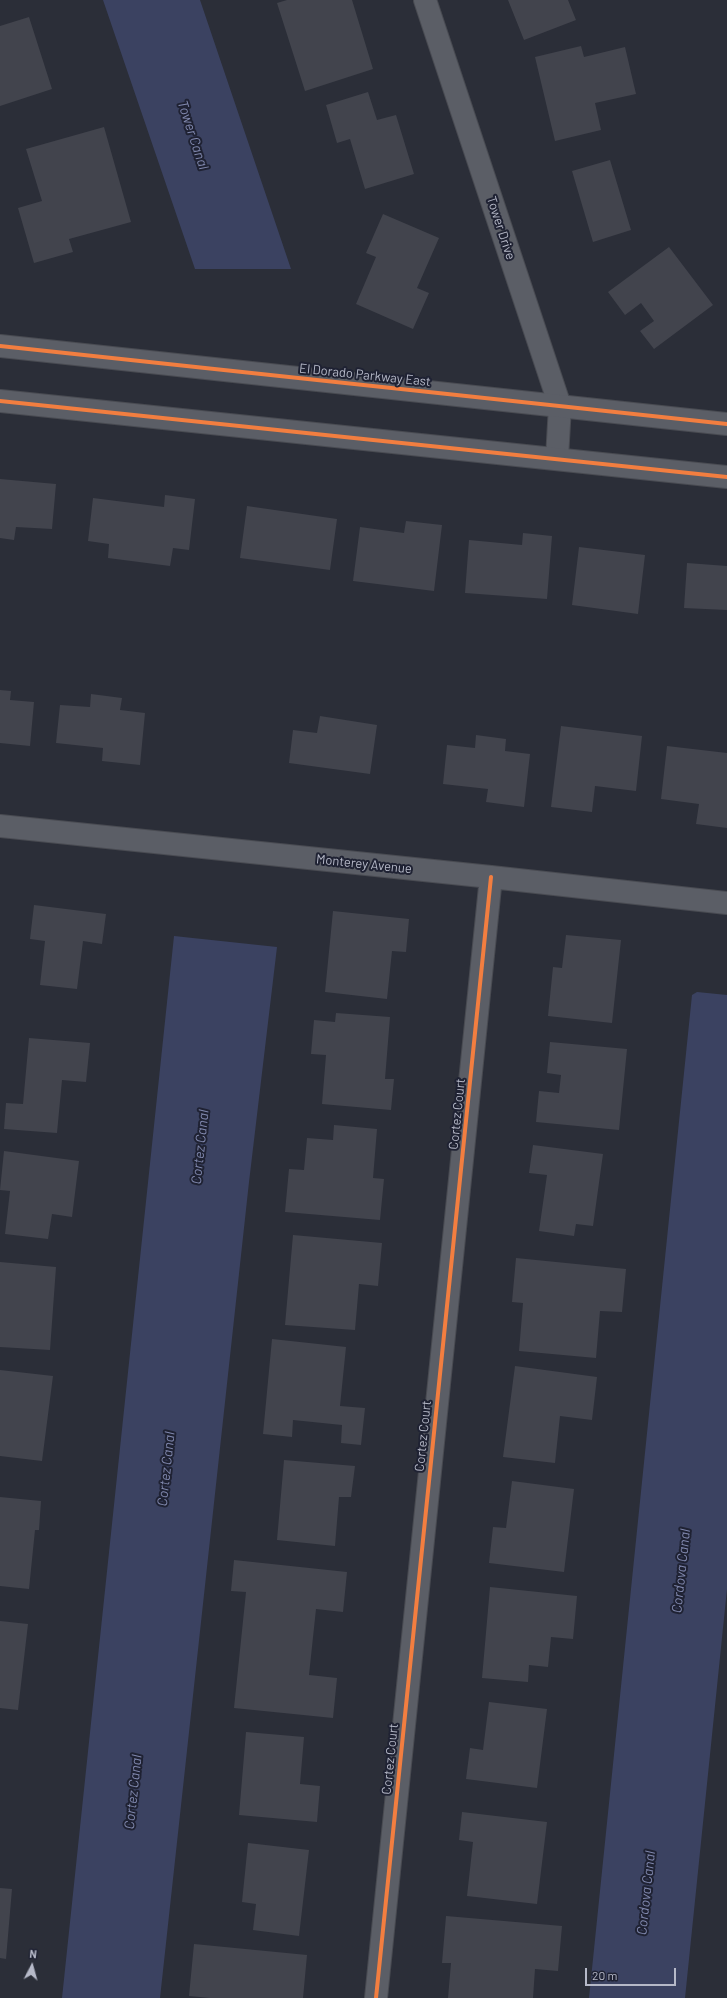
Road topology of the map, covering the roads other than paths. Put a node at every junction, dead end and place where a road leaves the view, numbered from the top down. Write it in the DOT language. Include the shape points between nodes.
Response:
graph roads {
  1 [pos="425,0"];
  2 [pos="0,346"];
  3 [pos="0,401"];
  4 [pos="560,406"];
  5 [pos="727,424"];
  6 [pos="557,458"];
  7 [pos="727,477"];
  8 [pos="0,826"];
  9 [pos="491,877"];
  10 [pos="727,903"];
  11 [pos="376,1998"];
  1 -- 4 [label="street, Tower Drive"];
  2 -- 4 [label="street, El Dorado Parkway East"];
  3 -- 6 [label="street"];
  4 -- 5 [label="street, El Dorado Parkway East"];
  4 -- 6 [label="street, Tower Drive"];
  6 -- 7 [label="street"];
  8 -- 9 [label="street, Monterey Avenue"];
  9 -- 10 [label="street, Monterey Avenue"];
  9 -- 11 [label="street, Cortez Court"];
}
